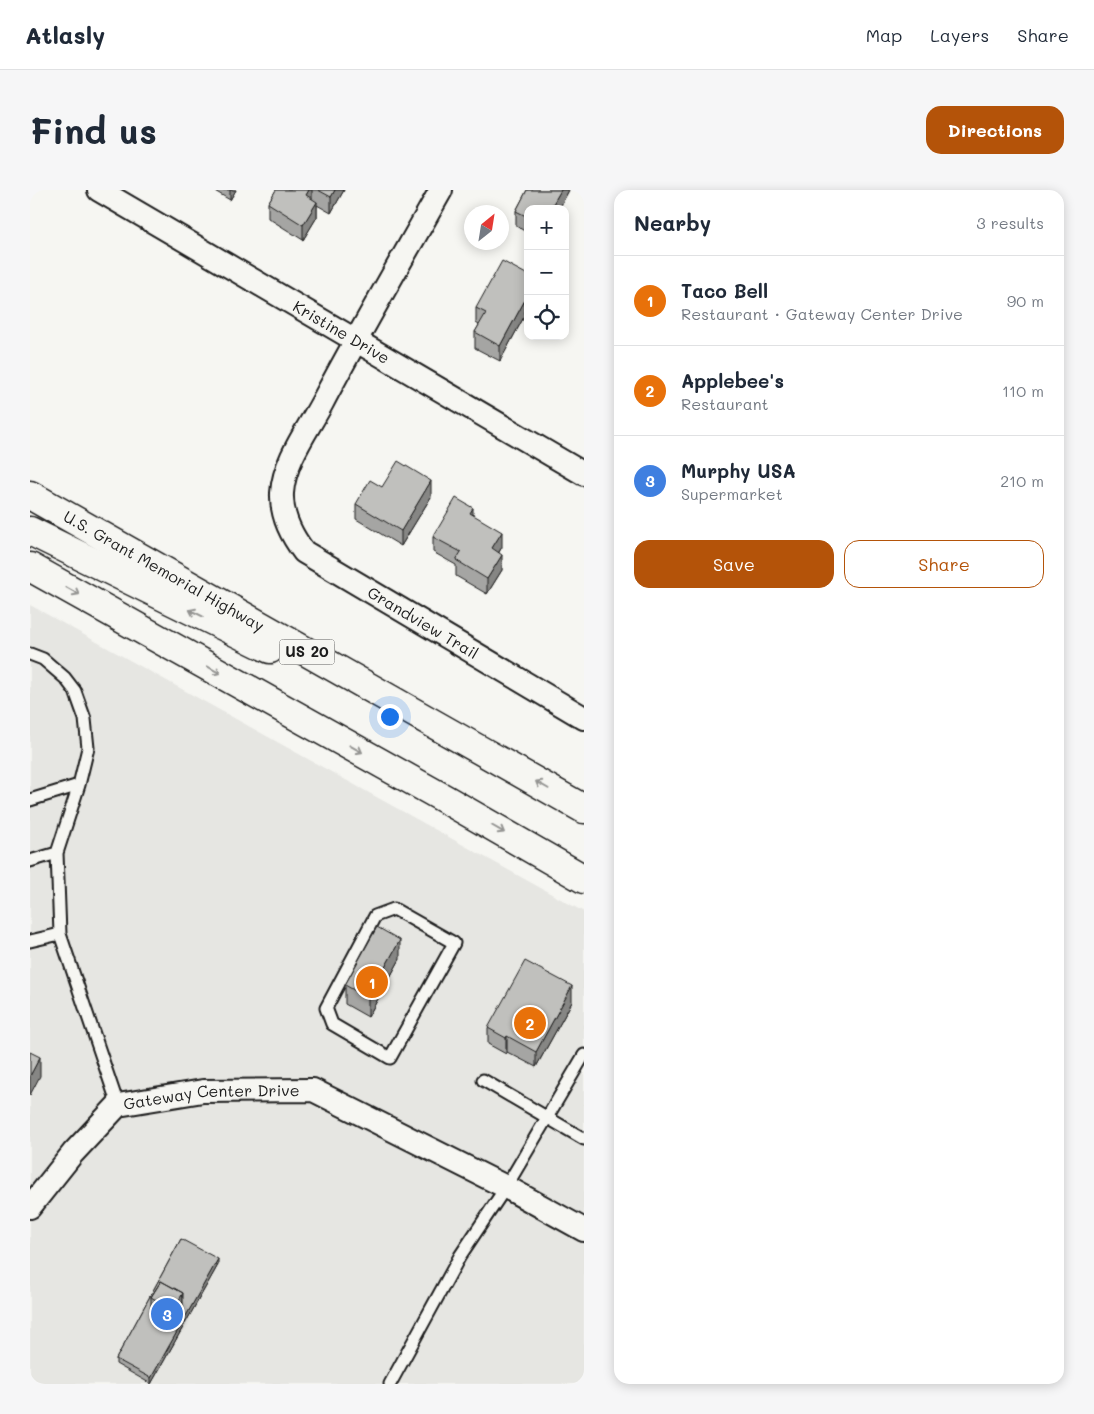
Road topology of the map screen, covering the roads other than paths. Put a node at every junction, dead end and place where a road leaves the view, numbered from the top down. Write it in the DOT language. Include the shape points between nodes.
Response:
graph roads {
  1 [pos="100,190"];
  2 [pos="441,190"];
  3 [pos="356,340"];
  4 [pos="584,474"];
  5 [pos="30,495"];
  6 [pos="30,531"];
  7 [pos="30,567"];
  8 [pos="30,654"];
  9 [pos="369,687"];
  10 [pos="584,718"];
  11 [pos="79,785"];
  12 [pos="30,800"];
  13 [pos="584,809"];
  14 [pos="57,853"];
  15 [pos="30,861"];
  16 [pos="584,879"];
  17 [pos="60,934"];
  18 [pos="30,941"];
  19 [pos="584,1055"];
  20 [pos="390,1058"];
  21 [pos="482,1080"];
  22 [pos="118,1105"];
  23 [pos="547,1118"];
  24 [pos="584,1139"];
  25 [pos="506,1187"];
  26 [pos="30,1207"];
  27 [pos="584,1230"];
  28 [pos="390,1384"];
  1 -- 3 [label="street, Kristine Drive"];
  2 -- 3 [label="street, Grandview Trail"];
  3 -- 4 [label="street, Kristine Drive"];
  3 -- 10 [label="street, Grandview Trail" via="288,466 282,492 283,510 292,537 304,552"];
  5 -- 9 [label="main road, U.S. Grant Memorial Highway / US 20"];
  9 -- 6 [label="main road, one-way" via="259,645"];
  7 -- 16 [label="main road, one-way"];
  8 -- 11 [label="lane" via="65,678 81,705 88,748"];
  13 -- 9 [label="main road, U.S. Grant Memorial Highway / US 20, one-way"];
  11 -- 12 [label="lane"];
  11 -- 14 [label="lane"];
  14 -- 15 [label="lane"];
  14 -- 17 [label="lane"];
  17 -- 18 [label="lane"];
  17 -- 22 [label="lane"];
  19 -- 23 [label="lane"];
  20 -- 20 [label="lane" via="332,1024 326,1008 375,916 394,909 454,943"];
  21 -- 23 [label="lane"];
  22 -- 25 [label="street, Gateway Center Drive" via="203,1090 313,1090"];
  22 -- 26 [label="street, Gateway Center Drive" via="73,1153"];
  23 -- 24 [label="lane"];
  23 -- 25 [label="lane"];
  25 -- 27 [label="street, Gateway Center Drive"];
  25 -- 28 [label="lane" via="460,1256"];
}
